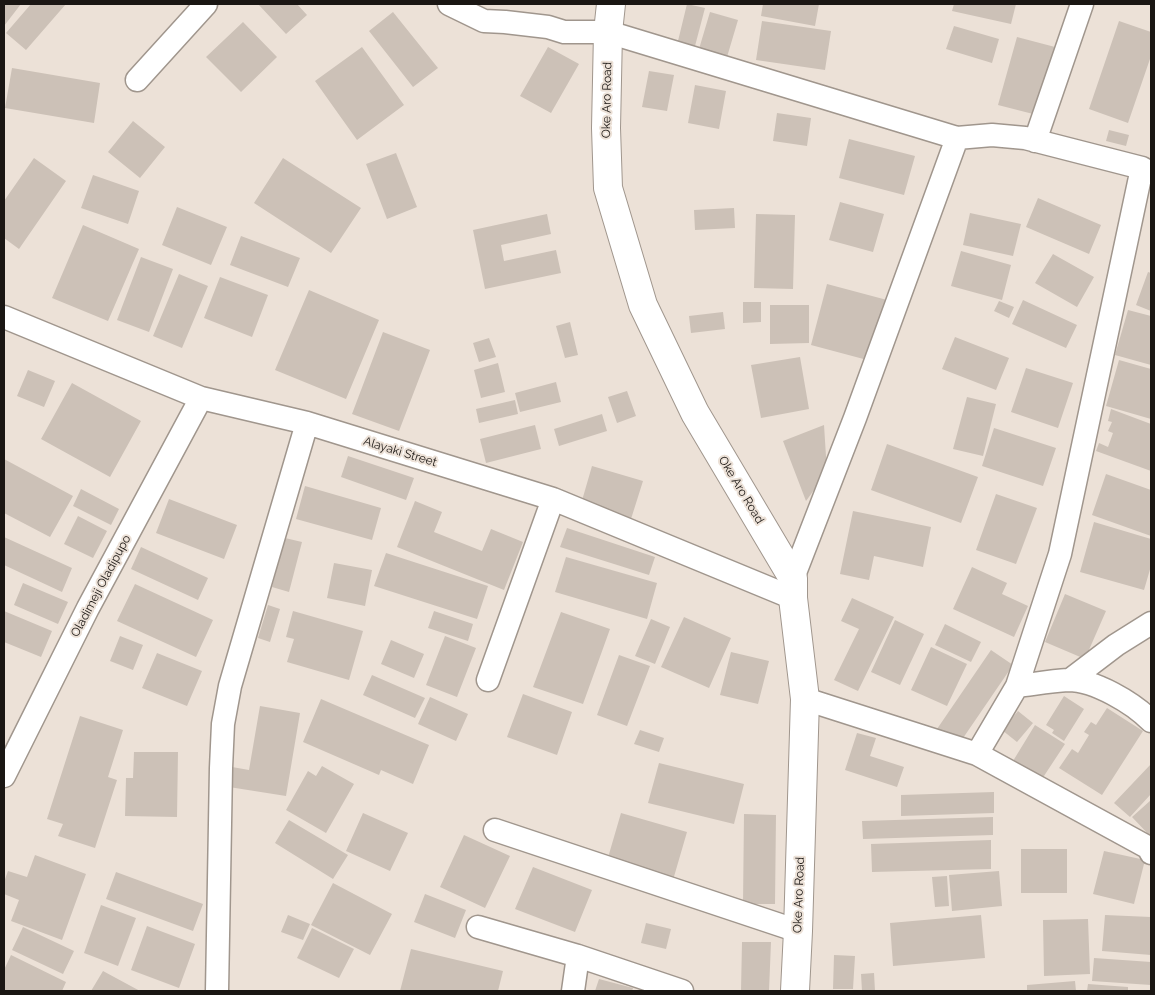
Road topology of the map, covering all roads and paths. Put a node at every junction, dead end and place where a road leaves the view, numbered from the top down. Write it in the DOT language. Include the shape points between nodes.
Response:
graph roads {
  1 [pos="206,4"];
  2 [pos="449,4"];
  3 [pos="611,4"];
  4 [pos="1082,4"];
  5 [pos="608,32"];
  6 [pos="138,80"];
  7 [pos="957,138"];
  8 [pos="1035,141"];
  9 [pos="1146,171"];
  10 [pos="4,316"];
  11 [pos="201,398"];
  12 [pos="307,423"];
  13 [pos="553,499"];
  14 [pos="793,588"];
  15 [pos="1151,623"];
  16 [pos="488,680"];
  17 [pos="1070,680"];
  18 [pos="1018,686"];
  19 [pos="806,699"];
  20 [pos="1151,721"];
  21 [pos="977,754"];
  22 [pos="4,776"];
  23 [pos="495,830"];
  24 [pos="1151,853"];
  25 [pos="478,927"];
  26 [pos="798,931"];
  27 [pos="578,956"];
  28 [pos="217,991"];
  29 [pos="573,991"];
  30 [pos="682,991"];
  31 [pos="795,991"];
  1 -- 6 [label="street"];
  2 -- 5 [label="street" via="484,21 548,27 564,32"];
  3 -- 5 [label="main road, Oke Aro Road"];
  4 -- 8 [label="street"];
  5 -- 7 [label="street"];
  5 -- 14 [label="main road, Oke Aro Road" via="608,188 643,305 695,413"];
  7 -- 8 [label="street" via="992,135"];
  7 -- 14 [label="street"];
  8 -- 9 [label="street"];
  9 -- 18 [label="street" via="1060,554"];
  10 -- 11 [label="street, Alayaki Street"];
  11 -- 12 [label="street, Alayaki Street"];
  11 -- 22 [label="street, Oladimeji Oladipupo" via="88,608"];
  12 -- 13 [label="street, Alayaki Street"];
  12 -- 28 [label="street" via="230,686 221,768"];
  13 -- 14 [label="street, Alayaki Street"];
  13 -- 16 [label="street"];
  14 -- 19 [label="main road, Oke Aro Road"];
  15 -- 17 [label="street"];
  17 -- 18 [label="street"];
  17 -- 20 [label="street" via="1106,689"];
  18 -- 21 [label="street"];
  19 -- 21 [label="street"];
  19 -- 26 [label="main road, Oke Aro Road"];
  21 -- 24 [label="street" via="1149,848"];
  23 -- 26 [label="street"];
  25 -- 27 [label="street"];
  26 -- 31 [label="main road, Oke Aro Road"];
  27 -- 29 [label="street"];
  27 -- 30 [label="street"];
}
